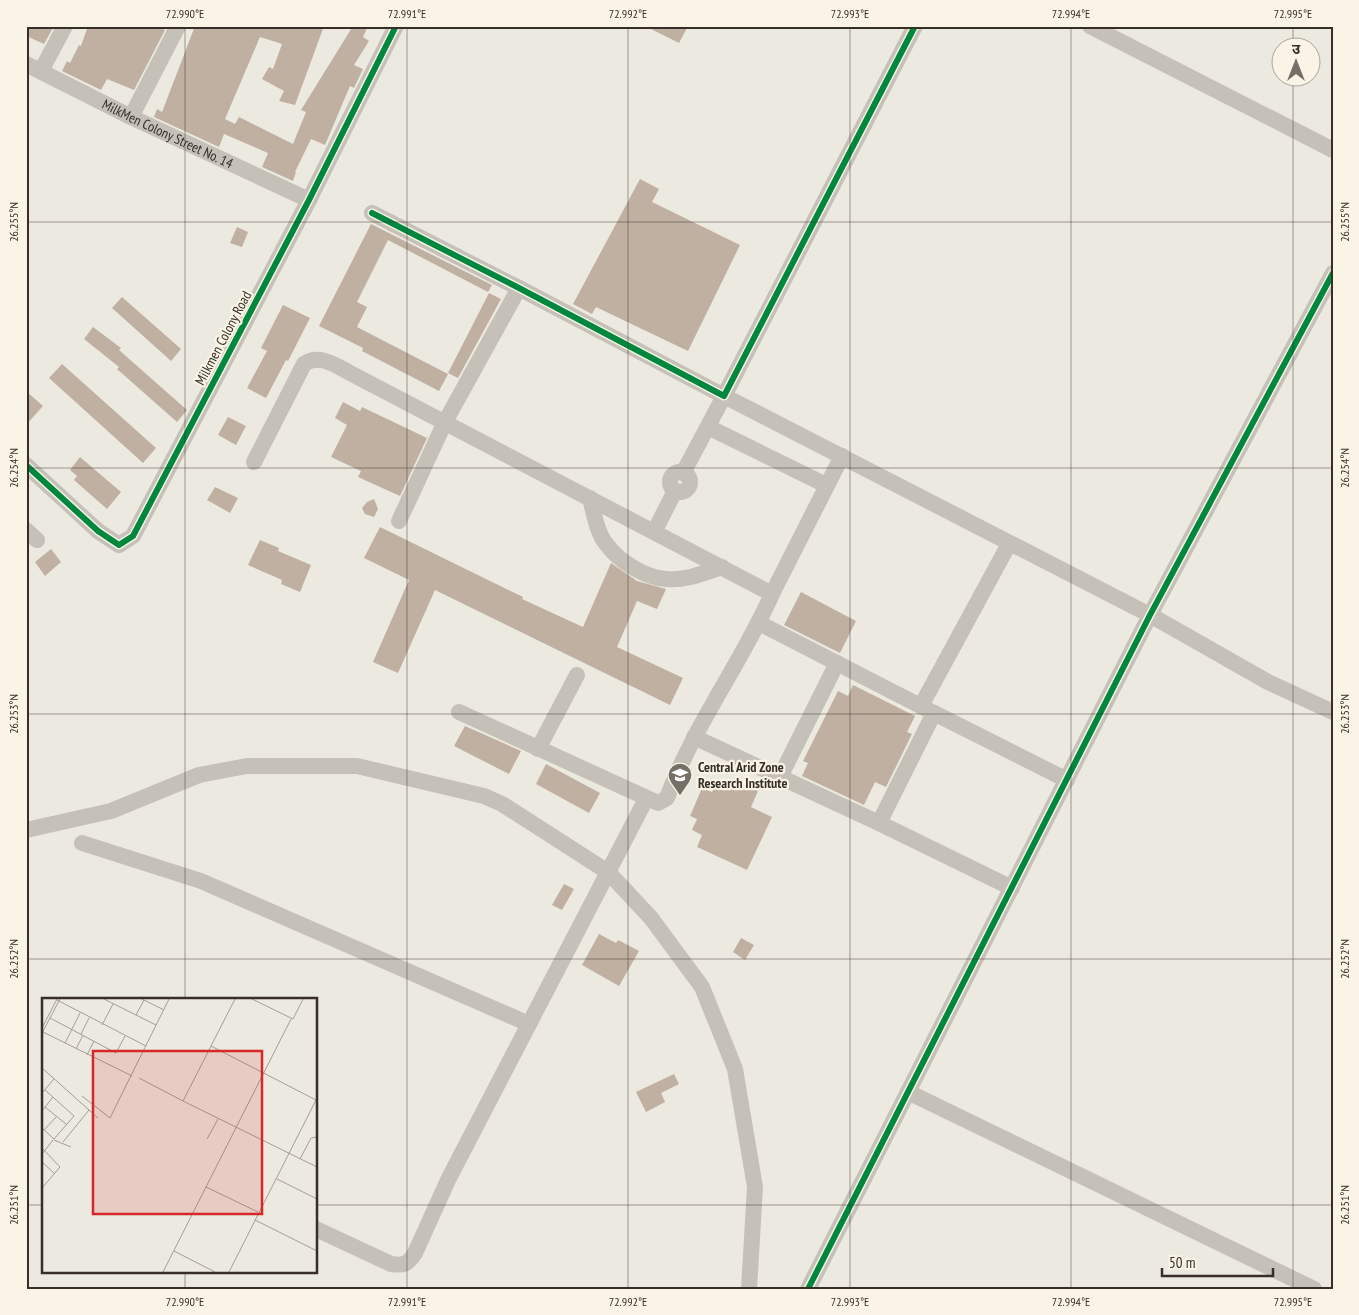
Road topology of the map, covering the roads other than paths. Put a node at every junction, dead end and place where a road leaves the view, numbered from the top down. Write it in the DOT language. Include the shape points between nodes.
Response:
graph roads {
  1 [pos="65,26"];
  2 [pos="178,26"];
  3 [pos="396,26"];
  4 [pos="915,26"];
  5 [pos="1090,26"];
  6 [pos="26,64"];
  7 [pos="41,71"];
  8 [pos="130,117"];
  9 [pos="1333,150"];
  10 [pos="309,200"];
  11 [pos="372,213"];
  12 [pos="1333,273"];
  13 [pos="519,288"];
  14 [pos="724,396"];
  15 [pos="445,422"];
  16 [pos="708,427"];
  17 [pos="842,456"];
  18 [pos="254,462"];
  19 [pos="26,465"];
  20 [pos="826,485"];
  21 [pos="590,498"];
  22 [pos="399,521"];
  23 [pos="654,532"];
  24 [pos="1009,544"];
  25 [pos="722,567"];
  26 [pos="772,594"];
  27 [pos="1150,615"];
  28 [pos="759,623"];
  29 [pos="837,663"];
  30 [pos="577,675"];
  31 [pos="928,710"];
  32 [pos="459,712"];
  33 [pos="1333,712"];
  34 [pos="694,737"];
  35 [pos="538,749"];
  36 [pos="780,777"];
  37 [pos="1067,780"];
  38 [pos="646,799"];
  39 [pos="879,823"];
  40 [pos="26,830"];
  41 [pos="82,843"];
  42 [pos="608,872"];
  43 [pos="1012,888"];
  44 [pos="529,1024"];
  45 [pos="908,1092"];
  46 [pos="318,1229"];
  47 [pos="749,1289"];
  48 [pos="808,1289"];
  49 [pos="1314,1289"];
  1 -- 7 [label="street"];
  2 -- 8 [label="street"];
  3 -- 10 [label="street, Milkmen Colony Road"];
  4 -- 14 [label="street"];
  5 -- 9 [label="street"];
  6 -- 7 [label="street, MilkMen Colony Street No. 14"];
  7 -- 8 [label="street, MilkMen Colony Street No. 14"];
  8 -- 10 [label="street, MilkMen Colony Street No. 14"];
  10 -- 19 [label="street, Milkmen Colony Road" via="133,536 120,545 98,531"];
  11 -- 13 [label="street"];
  12 -- 27 [label="street"];
  13 -- 14 [label="street"];
  13 -- 15 [label="street"];
  14 -- 16 [label="street"];
  14 -- 17 [label="street"];
  15 -- 18 [label="street" via="344,369 320,359 311,359 304,364"];
  15 -- 21 [label="street"];
  15 -- 22 [label="street"];
  16 -- 20 [label="street"];
  16 -- 23 [label="street" via="683,473 690,478 690,486 683,492 675,491"];
  17 -- 20 [label="street"];
  17 -- 24 [label="street"];
  20 -- 26 [label="street"];
  21 -- 23 [label="street"];
  21 -- 25 [label="street" via="606,545 627,564 666,579 687,578"];
  23 -- 25 [label="street"];
  24 -- 27 [label="street"];
  24 -- 31 [label="street"];
  25 -- 26 [label="street"];
  26 -- 28 [label="street"];
  27 -- 33 [label="street" via="1268,682"];
  27 -- 37 [label="street"];
  28 -- 29 [label="street"];
  28 -- 34 [label="street"];
  29 -- 31 [label="street"];
  29 -- 36 [label="street"];
  30 -- 35 [label="street"];
  31 -- 37 [label="street"];
  31 -- 39 [label="street"];
  32 -- 35 [label="street"];
  34 -- 36 [label="street"];
  34 -- 38 [label="street" via="667,798 658,803"];
  35 -- 38 [label="street"];
  36 -- 39 [label="street"];
  37 -- 43 [label="street"];
  38 -- 42 [label="street"];
  39 -- 43 [label="street"];
  40 -- 42 [label="street" via="112,811 199,774 221,769 357,766 484,796 502,804"];
  41 -- 44 [label="street" via="201,881"];
  42 -- 44 [label="street"];
  42 -- 47 [label="street" via="651,918 702,987 735,1069 755,1187"];
  43 -- 45 [label="street"];
  44 -- 46 [label="street" via="409,1262 404,1266 391,1264"];
  45 -- 48 [label="street"];
  45 -- 49 [label="street"];
}
